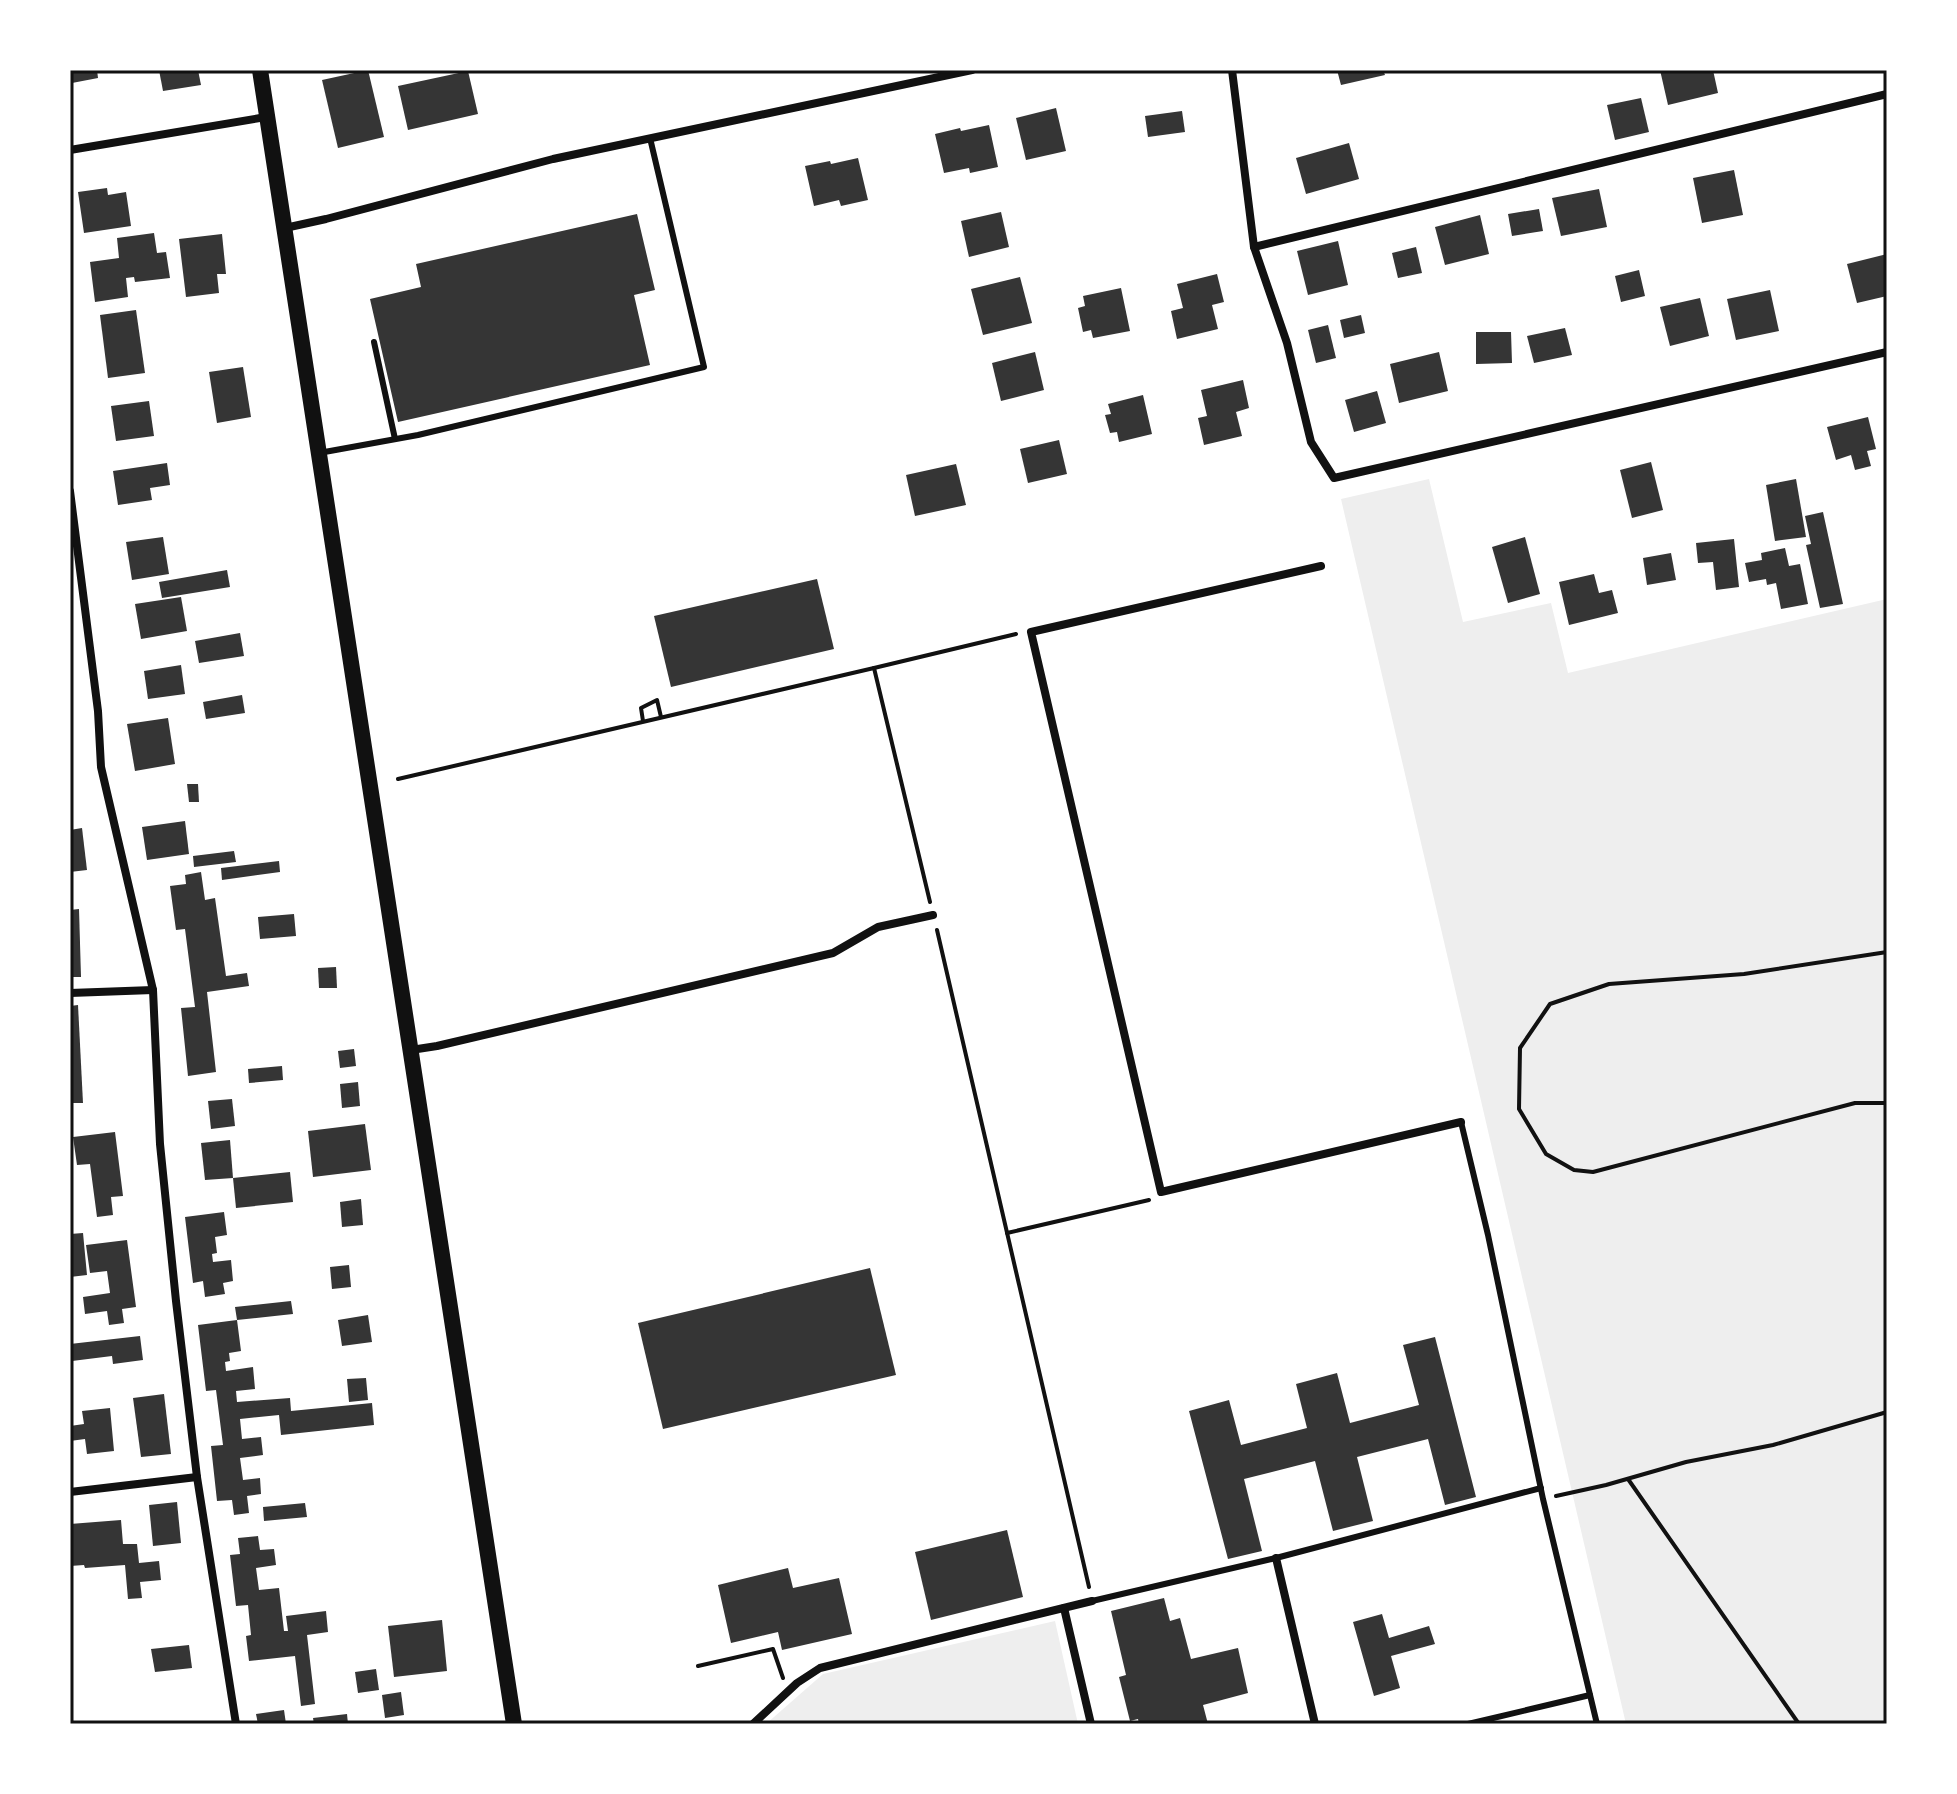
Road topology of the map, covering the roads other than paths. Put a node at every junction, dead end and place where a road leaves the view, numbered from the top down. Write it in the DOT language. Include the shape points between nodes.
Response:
graph roads {
  1 [pos="260,70"];
  2 [pos="972,70"];
  3 [pos="1232,70"];
  4 [pos="1887,94"];
  5 [pos="266,117"];
  6 [pos="650,138"];
  7 [pos="70,150"];
  8 [pos="285,228"];
  9 [pos="1254,247"];
  10 [pos="374,342"];
  11 [pos="1887,352"];
  12 [pos="395,439"];
  13 [pos="319,453"];
  14 [pos="70,491"];
  15 [pos="1321,566"];
  16 [pos="933,915"];
  17 [pos="153,990"];
  18 [pos="70,993"];
  19 [pos="410,1050"];
  20 [pos="1461,1122"];
  21 [pos="197,1477"];
  22 [pos="1541,1488"];
  23 [pos="70,1492"];
  24 [pos="1276,1558"];
  25 [pos="1092,1601"];
  26 [pos="1064,1608"];
  27 [pos="1590,1695"];
  28 [pos="236,1724"];
  29 [pos="514,1724"];
  30 [pos="753,1724"];
  31 [pos="1091,1724"];
  32 [pos="1315,1724"];
  33 [pos="1468,1724"];
  34 [pos="1597,1724"];
  1 -- 5 [label="main road"];
  2 -- 6 [label="street"];
  3 -- 9 [label="street"];
  4 -- 9 [label="street"];
  5 -- 7 [label="street"];
  5 -- 8 [label="main road"];
  6 -- 8 [label="street"];
  6 -- 12 [label="lane" via="704,367"];
  8 -- 13 [label="main road"];
  9 -- 11 [label="street" via="1287,343 1311,442 1334,478"];
  10 -- 12 [label="lane"];
  12 -- 13 [label="lane"];
  13 -- 19 [label="main road"];
  14 -- 17 [label="street" via="101,767"];
  15 -- 20 [label="street" via="1031,632 1161,1192"];
  16 -- 19 [label="street" via="878,927 833,953"];
  17 -- 18 [label="street"];
  17 -- 21 [label="street" via="160,1144"];
  19 -- 29 [label="main road"];
  20 -- 22 [label="lane"];
  21 -- 23 [label="street"];
  21 -- 28 [label="street"];
  22 -- 24 [label="lane"];
  22 -- 27 [label="lane"];
  24 -- 25 [label="lane"];
  24 -- 32 [label="street"];
  25 -- 26 [label="street"];
  26 -- 30 [label="street" via="820,1668"];
  26 -- 31 [label="street"];
  27 -- 33 [label="lane"];
  27 -- 34 [label="lane"];
}
